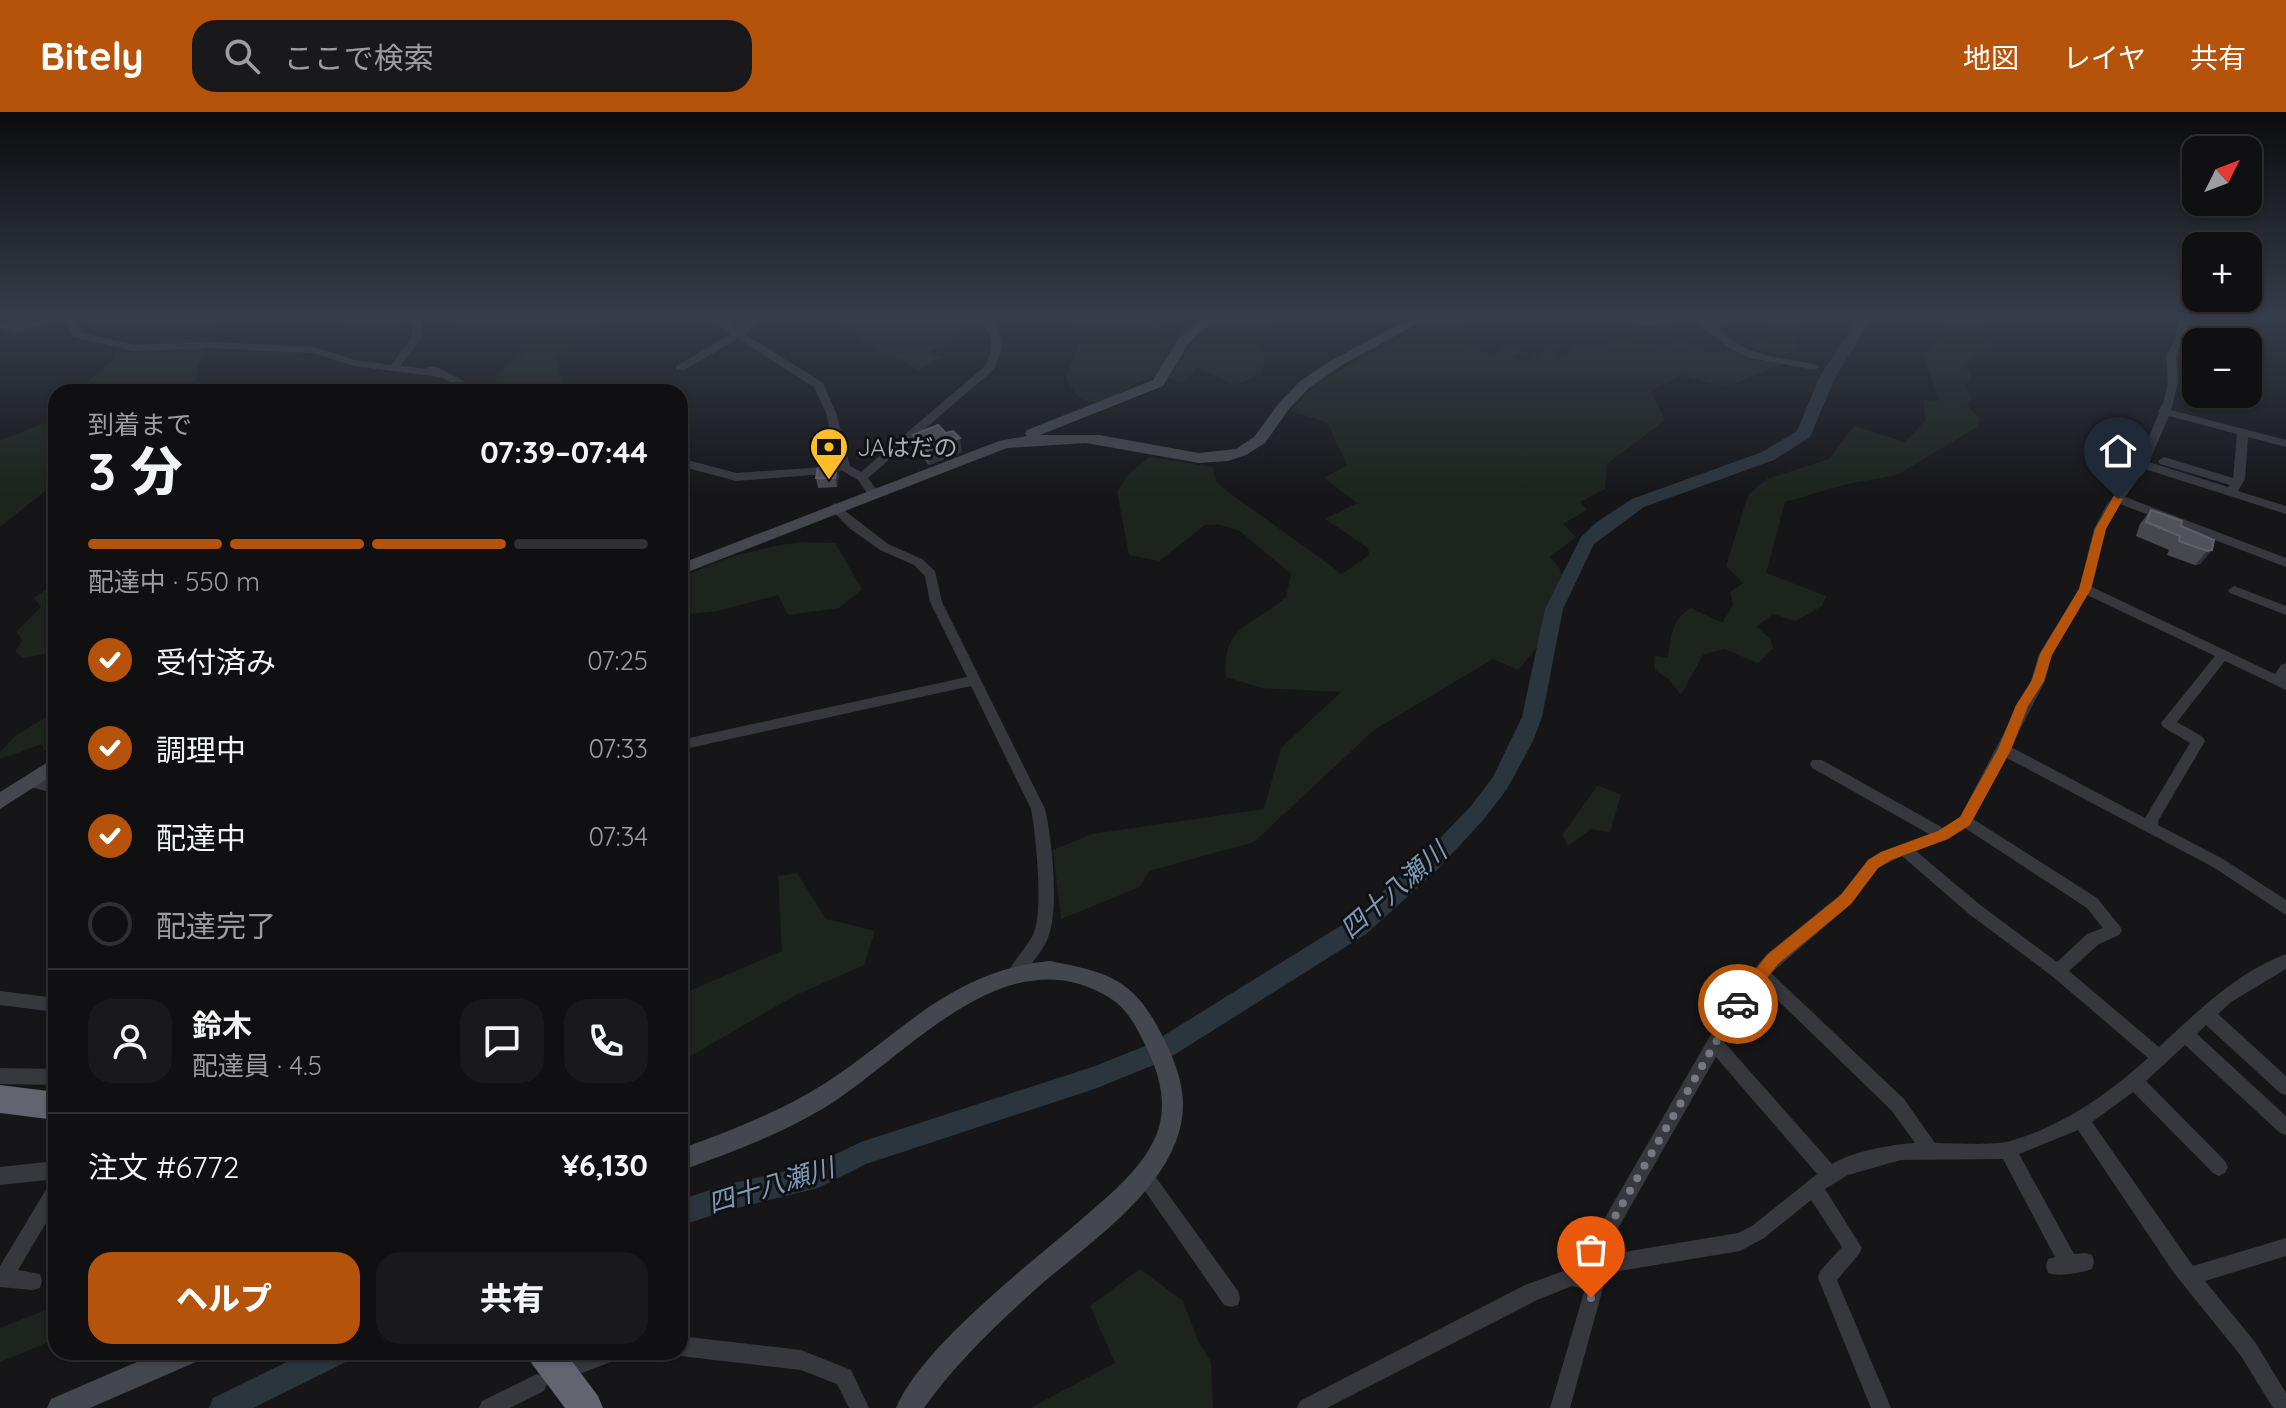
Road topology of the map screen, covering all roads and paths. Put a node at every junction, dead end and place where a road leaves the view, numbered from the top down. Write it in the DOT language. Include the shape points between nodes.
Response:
graph roads {
  1 [pos="440,374"];
  2 [pos="802,374"];
  3 [pos="982,374"];
  4 [pos="1165,374"];
  5 [pos="1323,374"];
  6 [pos="2172,374"];
  7 [pos="462,384"];
  8 [pos="2163,411"];
  9 [pos="2243,433"];
  10 [pos="1004,444"];
  11 [pos="2286,444"];
  12 [pos="2164,461"];
  13 [pos="688,464"];
  14 [pos="2143,464"];
  15 [pos="845,468"];
  16 [pos="862,477"];
  17 [pos="2234,487"];
  18 [pos="873,493"];
  19 [pos="2118,499"];
  20 [pos="835,507"];
  21 [pos="2286,510"];
  22 [pos="2286,563"];
  23 [pos="688,567"];
  24 [pos="2085,589"];
  25 [pos="2234,590"];
  26 [pos="2286,611"];
  27 [pos="2223,655"];
  28 [pos="2286,668"];
  29 [pos="973,681"];
  30 [pos="2282,683"];
  31 [pos="688,743"];
  32 [pos="2004,750"];
  33 [pos="1817,764"];
  34 [pos="48,769"];
  35 [pos="29,781"];
  36 [pos="48,786"];
  37 [pos="0,802"];
  38 [pos="1965,821"];
  39 [pos="1924,824"];
  40 [pos="2151,827"];
  41 [pos="1943,835"];
  42 [pos="1907,848"];
  43 [pos="2286,908"];
  44 [pos="2283,966"];
  45 [pos="2058,971"];
  46 [pos="1016,972"];
  47 [pos="1761,974"];
  48 [pos="0,998"];
  49 [pos="48,1004"];
  50 [pos="2205,1013"];
  51 [pos="2184,1033"];
  52 [pos="1715,1044"];
  53 [pos="2158,1056"];
  54 [pos="0,1076"];
  55 [pos="48,1077"];
  56 [pos="2134,1081"];
  57 [pos="2286,1087"];
  58 [pos="0,1099"];
  59 [pos="48,1105"];
  60 [pos="2081,1120"];
  61 [pos="2286,1127"];
  62 [pos="1930,1150"];
  63 [pos="2008,1150"];
  64 [pos="688,1157"];
  65 [pos="2219,1167"];
  66 [pos="48,1171"];
  67 [pos="1144,1175"];
  68 [pos="1830,1175"];
  69 [pos="0,1176"];
  70 [pos="1813,1187"];
  71 [pos="48,1202"];
  72 [pos="2286,1247"];
  73 [pos="2070,1264"];
  74 [pos="1597,1273"];
  75 [pos="2190,1276"];
  76 [pos="2,1278"];
  77 [pos="33,1281"];
  78 [pos="1231,1298"];
  79 [pos="688,1347"];
  80 [pos="171,1360"];
  81 [pos="590,1360"];
  82 [pos="582,1363"];
  83 [pos="541,1368"];
  84 [pos="60,1408"];
  85 [pos="489,1408"];
  86 [pos="586,1408"];
  87 [pos="859,1408"];
  88 [pos="909,1408"];
  89 [pos="1307,1408"];
  90 [pos="1560,1408"];
  91 [pos="1881,1408"];
  92 [pos="2284,1408"];
  1 -- 7 [label="street"];
  2 -- 15 [label="street" via="819,385"];
  3 -- 16 [label="street"];
  4 -- 10 [label="street" via="1149,389"];
  5 -- 10 [label="street" via="1301,387 1264,438 1237,454 1195,458 1078,437"];
  6 -- 8 [label="street"];
  8 -- 9 [label="street"];
  8 -- 14 [label="street"];
  9 -- 11 [label="street"];
  9 -- 17 [label="street"];
  10 -- 18 [label="street"];
  12 -- 17 [label="street"];
  13 -- 15 [label="street" via="736,477"];
  14 -- 17 [label="street"];
  14 -- 19 [label="street"];
  15 -- 16 [label="street"];
  16 -- 18 [label="street"];
  17 -- 21 [label="street" via="2274,499"];
  18 -- 20 [label="street"];
  19 -- 22 [label="street"];
  19 -- 24 [label="street" via="2100,529"];
  20 -- 23 [label="street"];
  20 -- 29 [label="street" via="884,547 931,574 936,602"];
  24 -- 27 [label="street"];
  24 -- 32 [label="street" via="2046,654"];
  25 -- 26 [label="street"];
  27 -- 30 [label="street"];
  27 -- 40 [label="street" via="2166,726 2198,741"];
  28 -- 30 [label="street"];
  29 -- 31 [label="street"];
  29 -- 46 [label="street" via="1038,809 1043,831 1042,934"];
  32 -- 38 [label="street"];
  32 -- 40 [label="street"];
  33 -- 39 [label="street"];
  34 -- 35 [label="street"];
  35 -- 36 [label="street"];
  35 -- 37 [label="street"];
  38 -- 41 [label="street"];
  38 -- 45 [label="street" via="2092,903 2114,930 2093,939"];
  39 -- 41 [label="street"];
  39 -- 42 [label="street"];
  40 -- 43 [label="street"];
  41 -- 42 [label="street"];
  42 -- 45 [label="street" via="1974,909"];
  42 -- 47 [label="street" via="1873,864 1846,899"];
  44 -- 50 [label="street"];
  45 -- 53 [label="street"];
  46 -- 64 [label="street" via="977,986 867,1068 780,1121"];
  46 -- 67 [label="street" via="1071,972 1133,1004 1168,1067 1173,1098 1160,1152"];
  47 -- 52 [label="street" via="1745,991"];
  47 -- 62 [label="street" via="1898,1105"];
  48 -- 49 [label="street"];
  50 -- 51 [label="street"];
  50 -- 57 [label="street"];
  51 -- 53 [label="street"];
  51 -- 61 [label="street"];
  52 -- 68 [label="street"];
  52 -- 74 [label="street" via="1609,1227"];
  53 -- 56 [label="street"];
  54 -- 55 [label="street"];
  56 -- 60 [label="street"];
  56 -- 65 [label="street"];
  58 -- 59 [label="highway"];
  60 -- 63 [label="street"];
  60 -- 75 [label="street"];
  62 -- 63 [label="street"];
  62 -- 68 [label="street" via="1901,1152"];
  63 -- 73 [label="street"];
  66 -- 69 [label="street"];
  67 -- 78 [label="street"];
  67 -- 88 [label="street" via="972,1331"];
  68 -- 70 [label="street"];
  70 -- 74 [label="street" via="1740,1242"];
  70 -- 91 [label="street" via="1853,1248 1827,1278"];
  71 -- 76 [label="street"];
  72 -- 75 [label="street"];
  74 -- 89 [label="street" via="1532,1292"];
  74 -- 90 [label="street"];
  75 -- 92 [label="street" via="2248,1349"];
  76 -- 77 [label="street"];
  79 -- 87 [label="street" via="801,1360 844,1377"];
  80 -- 84 [label="street"];
  81 -- 82 [label="street"];
  83 -- 85 [label="street"];
  83 -- 86 [label="highway"];
}
